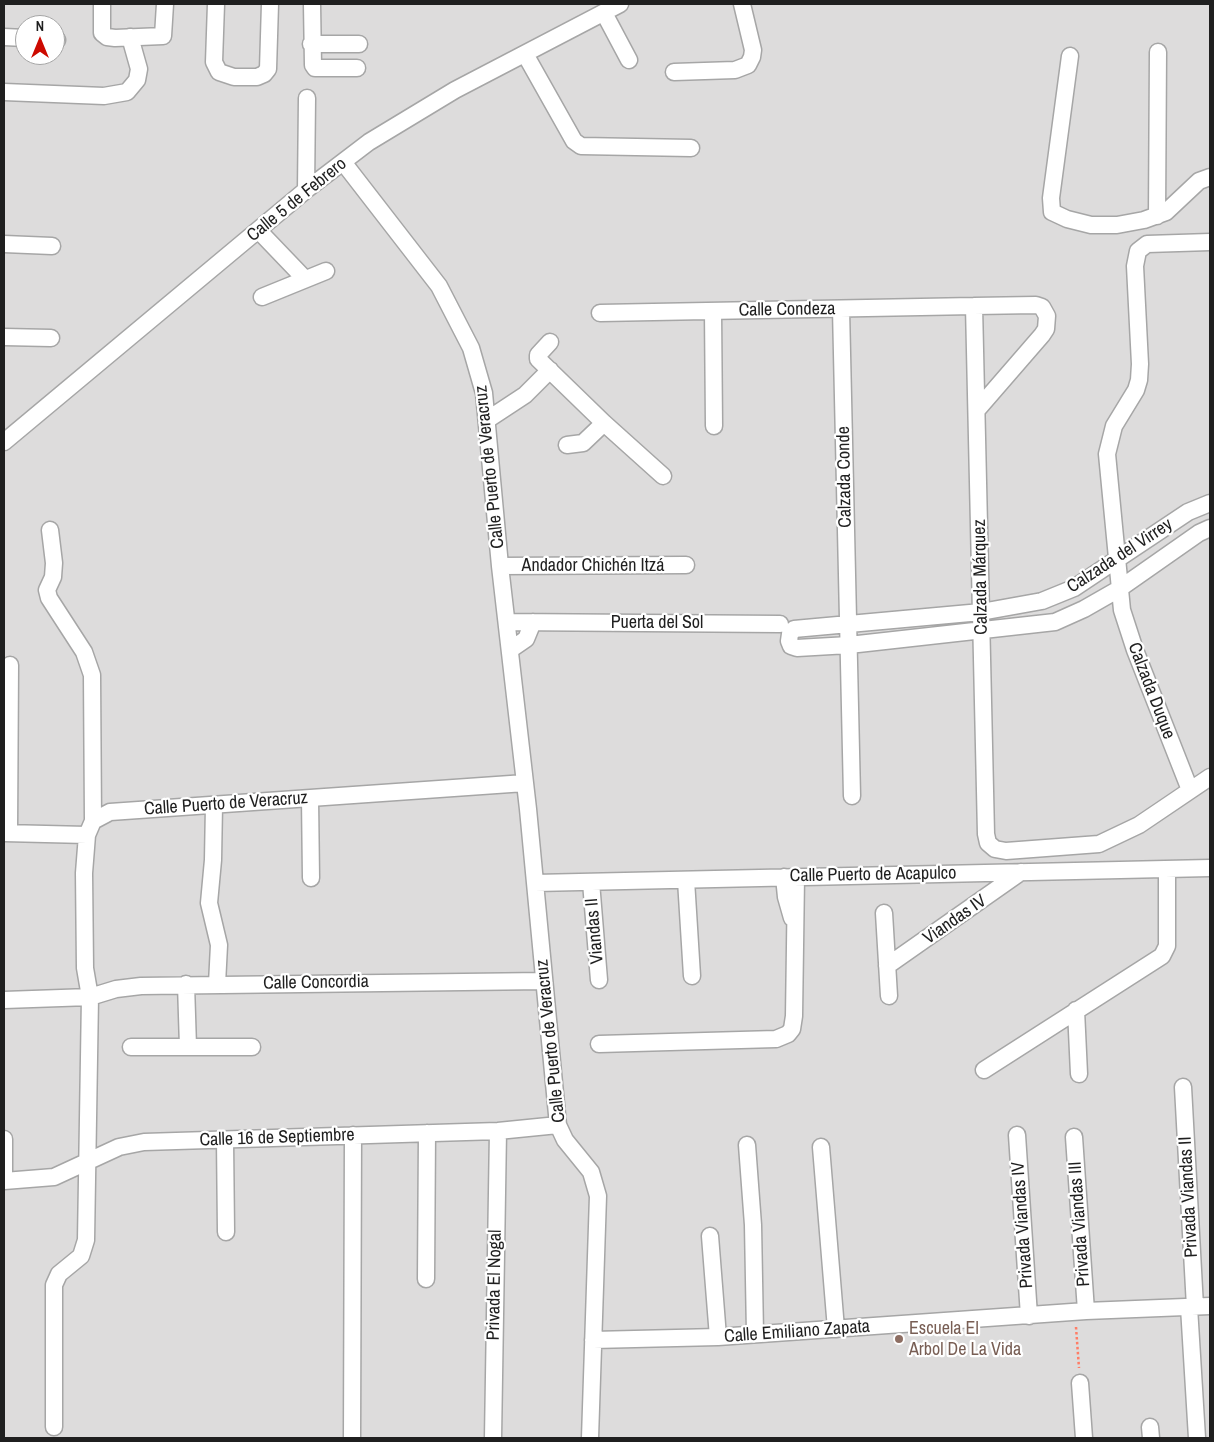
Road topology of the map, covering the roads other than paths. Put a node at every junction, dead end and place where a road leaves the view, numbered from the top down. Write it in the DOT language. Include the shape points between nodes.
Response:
graph roads {
  1 [pos="102,4"];
  2 [pos="165,4"];
  3 [pos="216,4"];
  4 [pos="270,4"];
  5 [pos="312,4"];
  6 [pos="620,4"];
  7 [pos="742,4"];
  8 [pos="604,13"];
  9 [pos="130,38"];
  10 [pos="312,44"];
  11 [pos="360,44"];
  12 [pos="1158,52"];
  13 [pos="525,54"];
  14 [pos="1070,56"];
  15 [pos="629,60"];
  16 [pos="357,68"];
  17 [pos="674,72"];
  18 [pos="4,92"];
  19 [pos="307,98"];
  20 [pos="691,148"];
  21 [pos="343,162"];
  22 [pos="1210,177"];
  23 [pos="306,190"];
  24 [pos="1157,216"];
  25 [pos="259,231"];
  26 [pos="1210,242"];
  27 [pos="4,244"];
  28 [pos="52,246"];
  29 [pos="326,271"];
  30 [pos="306,279"];
  31 [pos="262,297"];
  32 [pos="974,306"];
  33 [pos="842,309"];
  34 [pos="713,311"];
  35 [pos="600,313"];
  36 [pos="4,337"];
  37 [pos="50,338"];
  38 [pos="550,342"];
  39 [pos="550,370"];
  40 [pos="977,410"];
  41 [pos="488,420"];
  42 [pos="604,423"];
  43 [pos="714,426"];
  44 [pos="4,442"];
  45 [pos="567,445"];
  46 [pos="663,476"];
  47 [pos="1210,503"];
  48 [pos="1210,528"];
  49 [pos="50,530"];
  50 [pos="1116,558"];
  51 [pos="686,565"];
  52 [pos="500,566"];
  53 [pos="1119,588"];
  54 [pos="981,612"];
  55 [pos="507,622"];
  56 [pos="533,622"];
  57 [pos="780,624"];
  58 [pos="849,625"];
  59 [pos="982,632"];
  60 [pos="850,645"];
  61 [pos="510,650"];
  62 [pos="10,665"];
  63 [pos="1210,777"];
  64 [pos="525,783"];
  65 [pos="1190,790"];
  66 [pos="852,796"];
  67 [pos="310,798"];
  68 [pos="214,805"];
  69 [pos="90,828"];
  70 [pos="6,833"];
  71 [pos="1210,868"];
  72 [pos="1168,869"];
  73 [pos="1021,872"];
  74 [pos="790,877"];
  75 [pos="312,878"];
  76 [pos="686,880"];
  77 [pos="591,882"];
  78 [pos="535,883"];
  79 [pos="884,912"];
  80 [pos="887,966"];
  81 [pos="692,976"];
  82 [pos="599,980"];
  83 [pos="544,981"];
  84 [pos="192,984"];
  85 [pos="217,984"];
  86 [pos="90,996"];
  87 [pos="889,996"];
  88 [pos="4,1000"];
  89 [pos="1076,1010"];
  90 [pos="599,1044"];
  91 [pos="131,1047"];
  92 [pos="193,1047"];
  93 [pos="252,1047"];
  94 [pos="984,1070"];
  95 [pos="1080,1074"];
  96 [pos="1183,1087"];
  97 [pos="558,1125"];
  98 [pos="498,1131"];
  99 [pos="426,1133"];
  100 [pos="354,1135"];
  101 [pos="1017,1135"];
  102 [pos="1074,1137"];
  103 [pos="4,1139"];
  104 [pos="226,1140"];
  105 [pos="746,1146"];
  106 [pos="821,1147"];
  107 [pos="88,1161"];
  108 [pos="4,1180"];
  109 [pos="226,1232"];
  110 [pos="710,1236"];
  111 [pos="426,1279"];
  112 [pos="1198,1306"];
  113 [pos="1080,1312"];
  114 [pos="1029,1316"];
  115 [pos="836,1329"];
  116 [pos="755,1334"];
  117 [pos="718,1337"];
  118 [pos="593,1340"];
  119 [pos="1080,1383"];
  120 [pos="54,1427"];
  121 [pos="352,1438"];
  122 [pos="493,1438"];
  123 [pos="590,1438"];
  124 [pos="1084,1438"];
  125 [pos="1197,1438"];
  1 -- 9 [label="street" via="102,33 110,38"];
  2 -- 9 [label="street" via="163,36"];
  3 -- 4 [label="street" via="216,68 226,76 257,77 264,74 270,61"];
  5 -- 10 [label="street"];
  6 -- 8 [label="street, Calle 5 de Febrero"];
  7 -- 17 [label="street" via="753,50 748,65 735,70"];
  8 -- 13 [label="street, Calle 5 de Febrero"];
  8 -- 15 [label="street"];
  9 -- 18 [label="street" via="138,69 137,80 128,92 104,96"];
  10 -- 11 [label="street"];
  10 -- 16 [label="street" via="315,68"];
  12 -- 24 [label="street"];
  13 -- 20 [label="street" via="574,141 581,146"];
  13 -- 21 [label="street, Calle 5 de Febrero" via="395,124"];
  14 -- 24 [label="street" via="1051,198 1052,212 1080,223 1102,226"];
  19 -- 23 [label="street"];
  21 -- 23 [label="street, Calle 5 de Febrero"];
  21 -- 41 [label="street, Calle Puerto de Veracruz" via="439,286 451,307 476,364"];
  22 -- 24 [label="street" via="1199,181 1175,205"];
  23 -- 25 [label="street, Calle 5 de Febrero"];
  25 -- 30 [label="street"];
  25 -- 44 [label="street, Calle 5 de Febrero"];
  26 -- 50 [label="street, Calzada Duque" via="1146,244 1138,251 1135,260 1140,373 1136,390 1114,426 1107,454"];
  27 -- 28 [label="street"];
  29 -- 30 [label="street"];
  30 -- 31 [label="street"];
  32 -- 33 [label="street, Calle Condeza"];
  32 -- 40 [label="street, Calzada Márquez"];
  32 -- 40 [label="street, Calle Condeza" via="1036,305 1048,316 1042,335"];
  33 -- 34 [label="street, Calle Condeza"];
  33 -- 58 [label="street, Calzada Conde"];
  34 -- 35 [label="street, Calle Condeza"];
  34 -- 43 [label="street"];
  36 -- 37 [label="street"];
  38 -- 39 [label="street" via="538,359"];
  39 -- 41 [label="street" via="525,394"];
  39 -- 42 [label="street"];
  40 -- 54 [label="street, Calzada Márquez"];
  41 -- 52 [label="street, Calle Puerto de Veracruz"];
  42 -- 45 [label="street" via="583,442"];
  42 -- 46 [label="street"];
  47 -- 50 [label="street, Calzada del Virrey" via="1188,512"];
  48 -- 53 [label="street, Calzada del Virrey"];
  49 -- 69 [label="street" via="54,562 53,577 47,590 49,598 84,652 92,675"];
  50 -- 53 [label="street, Calzada Duque"];
  50 -- 54 [label="street, Calzada del Virrey" via="1058,596 1042,602"];
  51 -- 52 [label="street, Andador Chichén Itzá"];
  52 -- 55 [label="street, Calle Puerto de Veracruz"];
  53 -- 59 [label="street, Calzada del Virrey" via="1084,610 1055,622"];
  53 -- 65 [label="street, Calzada Duque" via="1127,630"];
  54 -- 58 [label="street, Calzada del Virrey"];
  54 -- 59 [label="street, Calzada Márquez"];
  55 -- 56 [label="street, Puerta del Sol"];
  55 -- 61 [label="street, Calle Puerto de Veracruz"];
  56 -- 57 [label="street, Puerta del Sol"];
  56 -- 61 [label="street" via="526,639"];
  58 -- 60 [label="street, Calzada Conde"];
  58 -- 60 [label="street, Calzada del Virrey" via="794,629 789,637 794,648"];
  59 -- 60 [label="street, Calzada del Virrey"];
  59 -- 65 [label="street, Calzada Márquez" via="986,834 991,847 1006,851 1099,844 1124,834"];
  60 -- 66 [label="street, Calzada Conde"];
  61 -- 64 [label="street, Calle Puerto de Veracruz"];
  62 -- 70 [label="street"];
  63 -- 65 [label="street"];
  64 -- 67 [label="street, Calle Puerto de Veracruz"];
  64 -- 78 [label="street, Calle Puerto de Veracruz"];
  67 -- 68 [label="street, Calle Puerto de Veracruz"];
  67 -- 75 [label="street"];
  68 -- 69 [label="street, Calle Puerto de Veracruz" via="110,812"];
  68 -- 85 [label="street" via="209,903 219,945"];
  69 -- 70 [label="street"];
  69 -- 86 [label="street" via="84,934"];
  71 -- 72 [label="street, Calle Puerto de Acapulco"];
  72 -- 73 [label="street, Calle Puerto de Acapulco"];
  72 -- 89 [label="street" via="1167,946 1162,956"];
  73 -- 74 [label="street, Calle Puerto de Acapulco"];
  73 -- 80 [label="street, Viandas IV"];
  74 -- 76 [label="street, Calle Puerto de Acapulco"];
  74 -- 90 [label="street" via="794,925 794,1016 788,1034 776,1039"];
  76 -- 77 [label="street, Calle Puerto de Acapulco"];
  76 -- 81 [label="street"];
  77 -- 78 [label="street, Calle Puerto de Acapulco"];
  77 -- 82 [label="street, Viandas II"];
  78 -- 83 [label="street, Calle Puerto de Veracruz"];
  79 -- 80 [label="street"];
  80 -- 87 [label="street"];
  83 -- 85 [label="street, Calle Concordia"];
  83 -- 97 [label="street, Calle Puerto de Veracruz"];
  84 -- 85 [label="street, Calle Concordia"];
  84 -- 86 [label="street, Calle Concordia" via="128,986"];
  84 -- 92 [label="street"];
  86 -- 88 [label="street, Calle Concordia"];
  86 -- 107 [label="street"];
  89 -- 94 [label="street"];
  89 -- 95 [label="street"];
  91 -- 92 [label="street"];
  92 -- 93 [label="street"];
  96 -- 112 [label="street, Privada Viandas II"];
  97 -- 98 [label="street, Calle 16 de Septiembre"];
  97 -- 118 [label="street, Calle Puerto de Veracruz" via="565,1140 591,1172 596,1186"];
  98 -- 99 [label="street, Calle 16 de Septiembre"];
  98 -- 122 [label="street, Privada El Nogal"];
  99 -- 100 [label="street, Calle 16 de Septiembre"];
  99 -- 111 [label="street"];
  100 -- 104 [label="street, Calle 16 de Septiembre"];
  100 -- 121 [label="street"];
  101 -- 114 [label="street, Privada Viandas IV"];
  102 -- 113 [label="street, Privada Viandas III"];
  103 -- 108 [label="street"];
  104 -- 107 [label="street, Calle 16 de Septiembre" via="129,1144"];
  104 -- 109 [label="street"];
  105 -- 116 [label="street" via="753,1225"];
  106 -- 115 [label="street"];
  107 -- 108 [label="street, Calle 16 de Septiembre" via="54,1177"];
  107 -- 120 [label="street" via="85,1248 81,1256 58,1274 54,1285"];
  110 -- 117 [label="street"];
  112 -- 113 [label="street, Calle Emiliano Zapata"];
  112 -- 125 [label="street, Privada Viandas II"];
  113 -- 114 [label="street, Calle Emiliano Zapata"];
  114 -- 115 [label="street, Calle Emiliano Zapata"];
  115 -- 116 [label="street, Calle Emiliano Zapata"];
  116 -- 117 [label="street, Calle Emiliano Zapata"];
  117 -- 118 [label="street, Calle Emiliano Zapata"];
  118 -- 123 [label="street, Calle Puerto de Veracruz"];
  119 -- 124 [label="street"];
}
